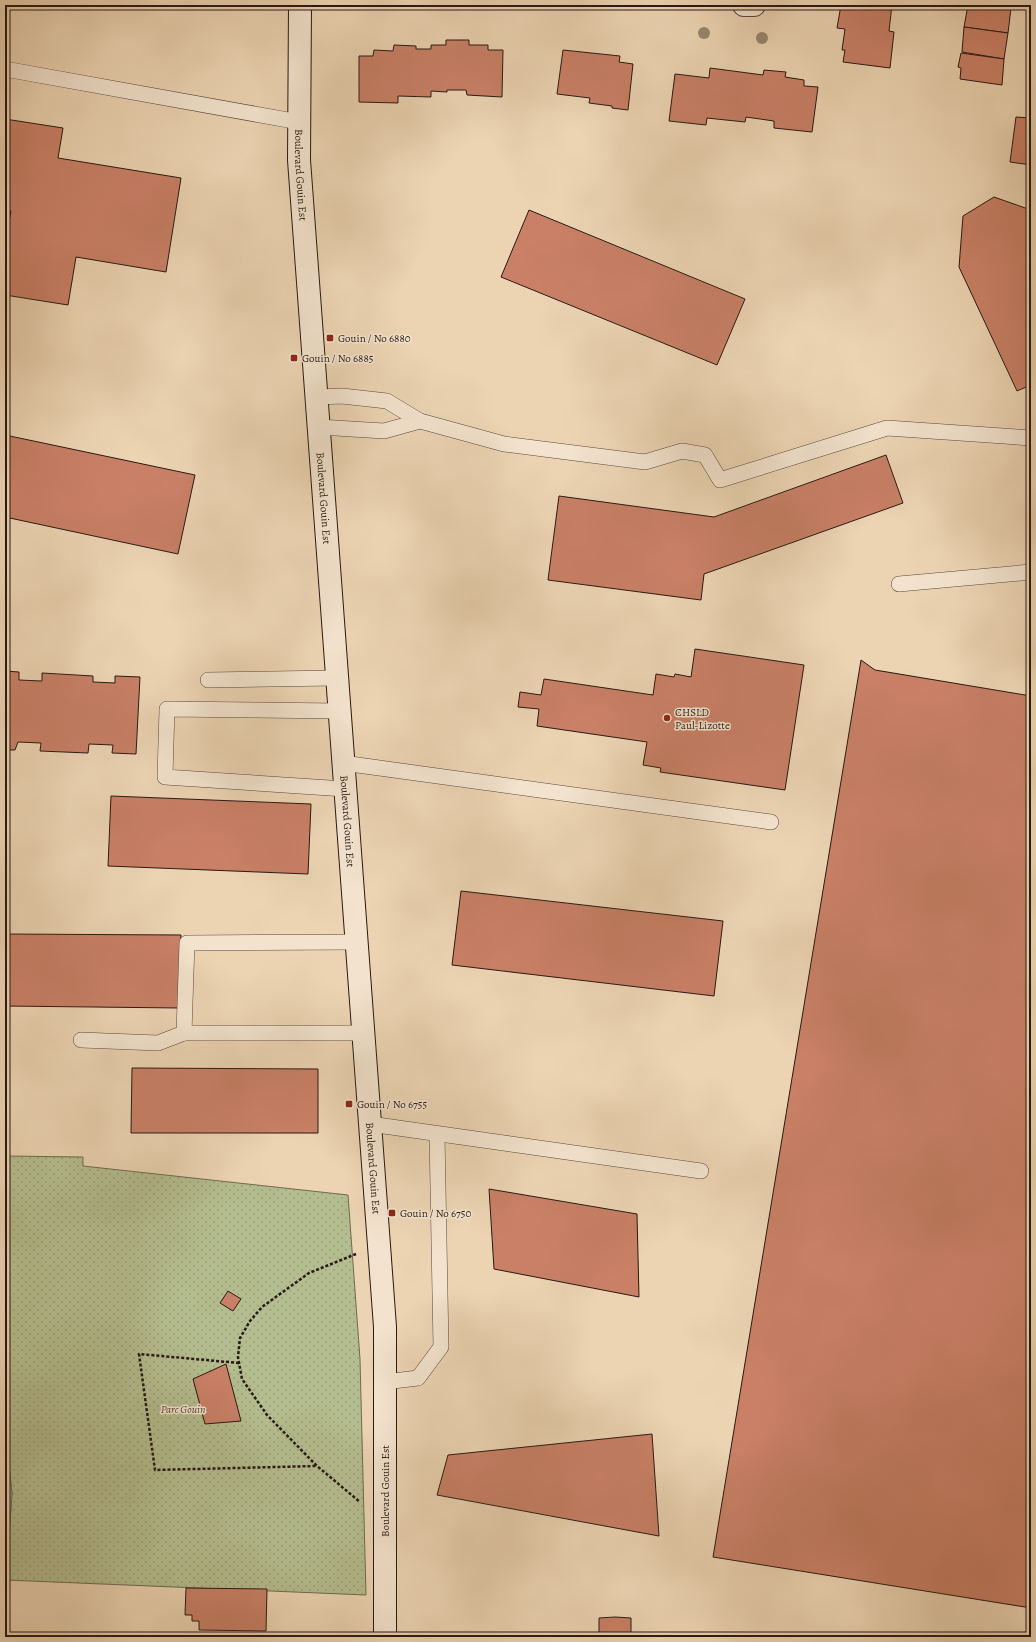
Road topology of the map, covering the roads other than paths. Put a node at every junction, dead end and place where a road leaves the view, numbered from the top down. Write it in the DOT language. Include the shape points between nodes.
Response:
graph roads {
  1 [pos="300,5"];
  2 [pos="744,5"];
  3 [pos="754,5"];
  4 [pos="5,69"];
  5 [pos="299,122"];
  6 [pos="317,397"];
  7 [pos="420,421"];
  8 [pos="319,427"];
  9 [pos="1031,438"];
  10 [pos="1031,572"];
  11 [pos="899,584"];
  12 [pos="336,678"];
  13 [pos="208,680"];
  14 [pos="339,712"];
  15 [pos="343,763"];
  16 [pos="345,789"];
  17 [pos="771,822"];
  18 [pos="356,942"];
  19 [pos="363,1032"];
  20 [pos="184,1033"];
  21 [pos="81,1040"];
  22 [pos="370,1124"];
  23 [pos="437,1134"];
  24 [pos="701,1170"];
  25 [pos="385,1382"];
  26 [pos="385,1637"];
  1 -- 5 [label="street, Boulevard Gouin Est"];
  2 -- 3 [label="street"];
  4 -- 5 [label="lane"];
  5 -- 6 [label="street, Boulevard Gouin Est" via="299,160"];
  6 -- 7 [label="lane" via="342,396 387,401"];
  6 -- 8 [label="street, Boulevard Gouin Est"];
  7 -- 8 [label="lane" via="384,431"];
  7 -- 9 [label="lane" via="504,444 645,462 682,451 706,455 720,480 887,428"];
  8 -- 12 [label="street, Boulevard Gouin Est"];
  10 -- 11 [label="lane"];
  12 -- 13 [label="lane"];
  12 -- 14 [label="street, Boulevard Gouin Est"];
  14 -- 15 [label="street, Boulevard Gouin Est"];
  14 -- 16 [label="lane" via="167,709 165,777"];
  15 -- 16 [label="street, Boulevard Gouin Est"];
  15 -- 17 [label="lane"];
  16 -- 18 [label="street, Boulevard Gouin Est"];
  18 -- 19 [label="street, Boulevard Gouin Est"];
  18 -- 20 [label="lane" via="187,943"];
  19 -- 20 [label="lane"];
  19 -- 22 [label="street, Boulevard Gouin Est"];
  20 -- 21 [label="lane" via="158,1042"];
  22 -- 23 [label="lane"];
  22 -- 25 [label="street, Boulevard Gouin Est" via="385,1327"];
  23 -- 24 [label="lane"];
  23 -- 25 [label="lane" via="441,1347 418,1378"];
  25 -- 26 [label="street, Boulevard Gouin Est"];
}
